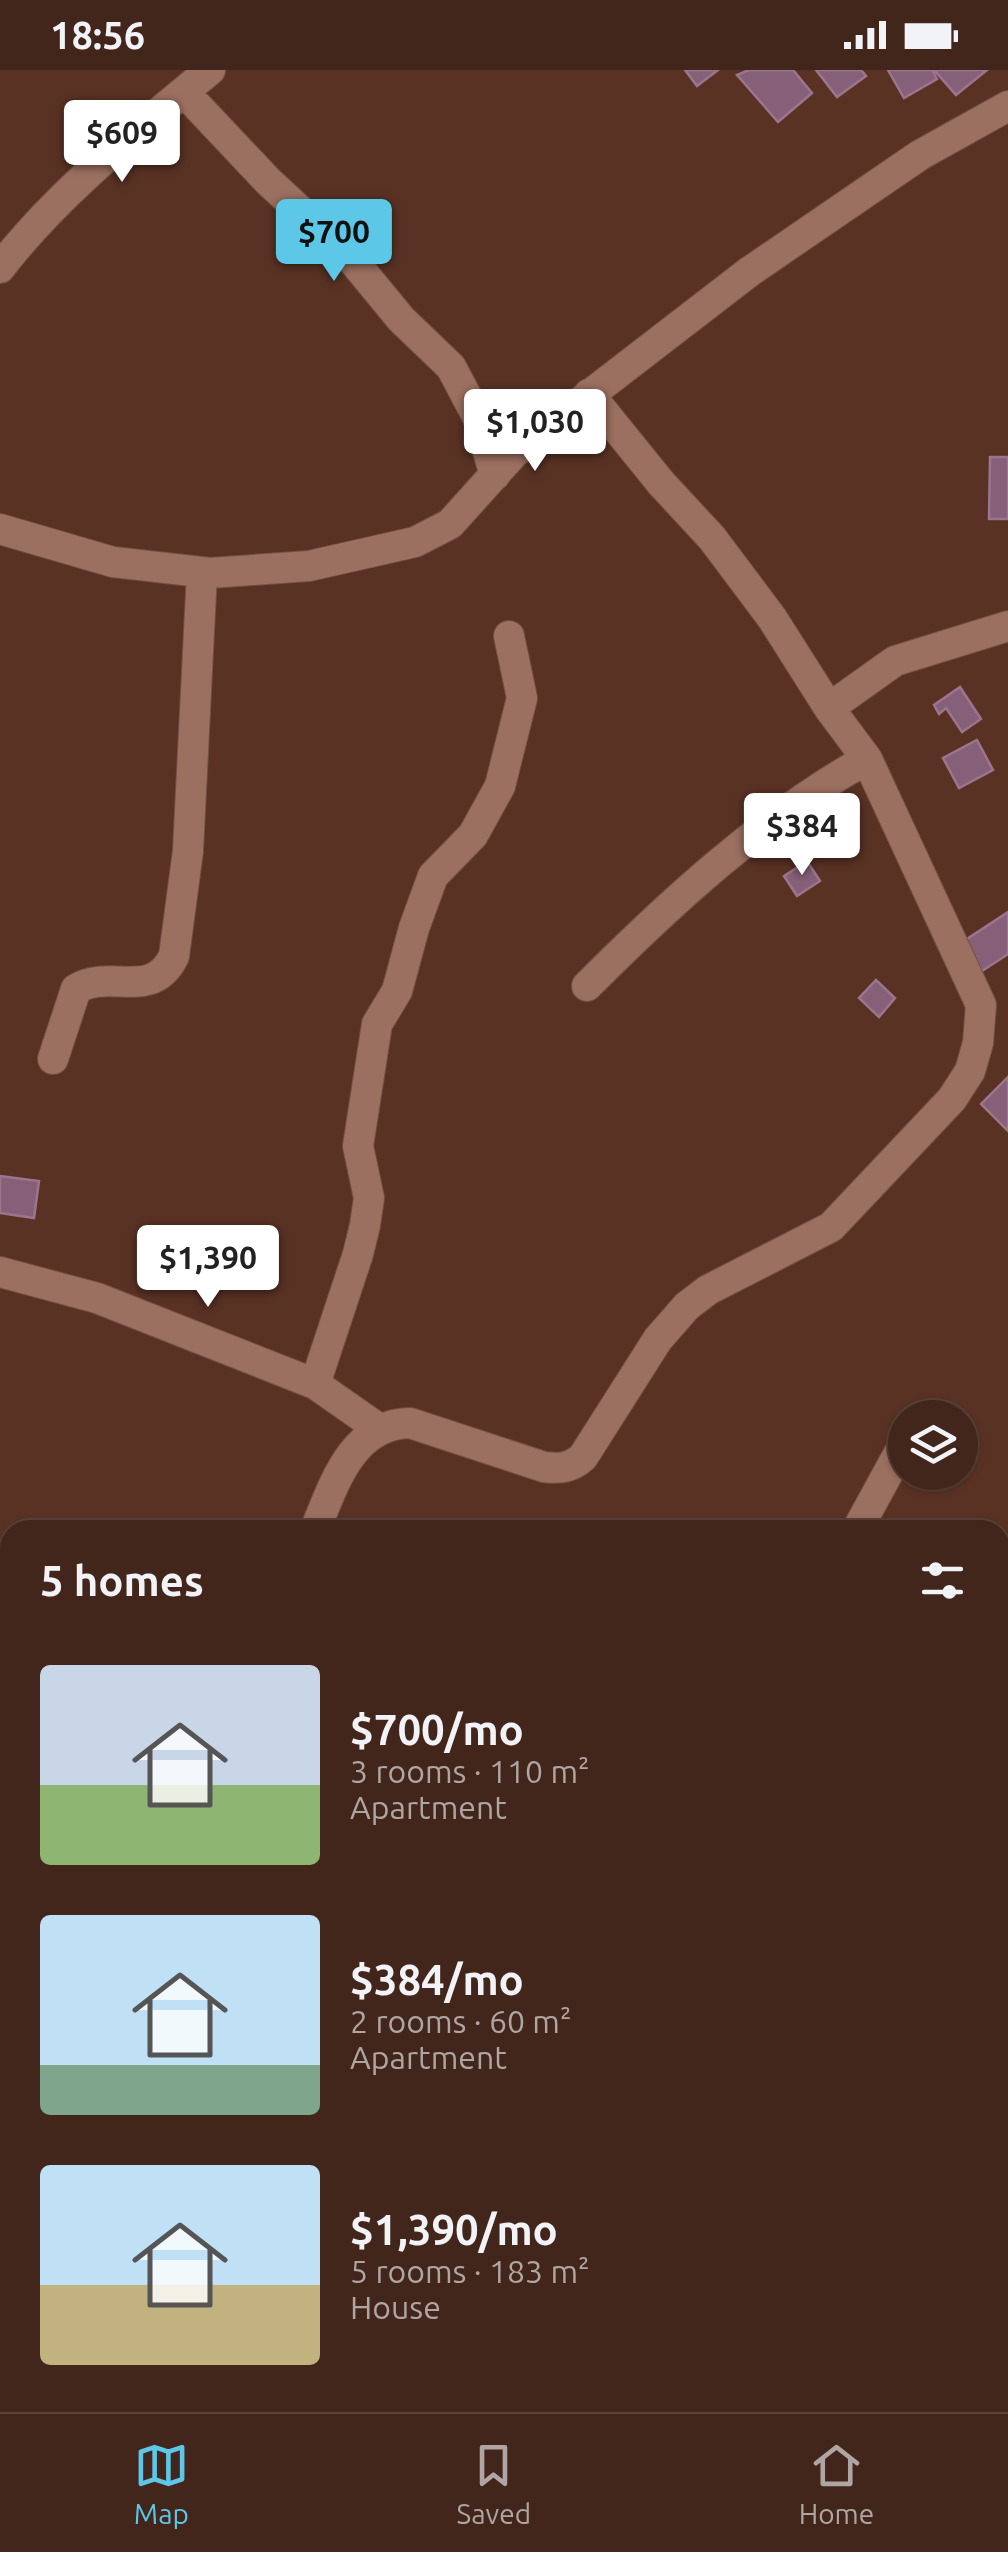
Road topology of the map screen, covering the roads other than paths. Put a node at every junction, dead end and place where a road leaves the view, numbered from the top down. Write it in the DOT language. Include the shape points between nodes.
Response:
graph roads {
  1 [pos="210,70"];
  2 [pos="184,92"];
  3 [pos="1008,106"];
  4 [pos="0,268"];
  5 [pos="588,394"];
  6 [pos="495,474"];
  7 [pos="0,528"];
  8 [pos="202,572"];
  9 [pos="1008,626"];
  10 [pos="509,636"];
  11 [pos="829,708"];
  12 [pos="867,759"];
  13 [pos="587,986"];
  14 [pos="53,1059"];
  15 [pos="0,1272"];
  16 [pos="315,1384"];
  17 [pos="378,1428"];
  18 [pos="888,1473"];
  19 [pos="320,1520"];
  20 [pos="862,1520"];
  1 -- 2 [label="street"];
  2 -- 4 [label="street" via="33,229"];
  2 -- 6 [label="street" via="450,367 478,418"];
  3 -- 5 [label="street" via="920,155 748,272"];
  5 -- 6 [label="street"];
  5 -- 11 [label="street" via="712,538"];
  6 -- 8 [label="street" via="450,524 415,542 309,566"];
  7 -- 8 [label="street" via="113,562"];
  8 -- 14 [label="street" via="188,852 174,956 167,971 151,981 76,989"];
  9 -- 11 [label="street" via="895,661"];
  10 -- 16 [label="street" via="522,698 500,786 473,835 433,876 397,991 377,1024 358,1146 368,1198 365,1226"];
  11 -- 12 [label="street"];
  12 -- 13 [label="street" via="813,790 660,914"];
  12 -- 17 [label="street" via="981,1006 970,1071 952,1099 831,1227 687,1306 574,1465 544,1467 410,1423"];
  15 -- 16 [label="street" via="97,1298"];
  16 -- 17 [label="street"];
  17 -- 19 [label="street" via="352,1456"];
  18 -- 20 [label="street"];
}
